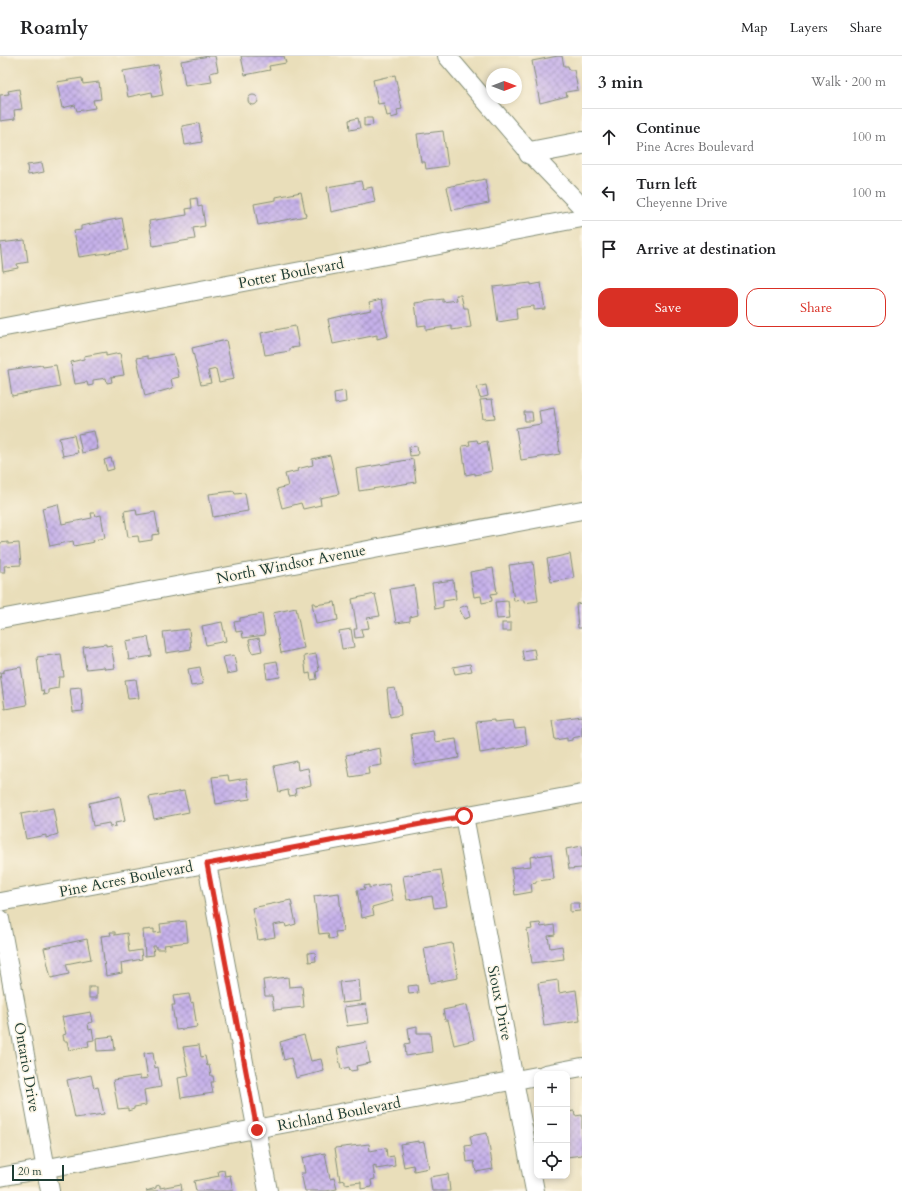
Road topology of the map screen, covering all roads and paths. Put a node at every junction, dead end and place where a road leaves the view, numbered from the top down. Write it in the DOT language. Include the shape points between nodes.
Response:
graph roads {
  1 [pos="448,56"];
  2 [pos="582,143"];
  3 [pos="530,153"];
  4 [pos="582,207"];
  5 [pos="582,218"];
  6 [pos="0,328"];
  7 [pos="582,510"];
  8 [pos="0,619"];
  9 [pos="582,794"];
  10 [pos="464,816"];
  11 [pos="207,864"];
  12 [pos="0,902"];
  13 [pos="0,919"];
  14 [pos="582,1067"];
  15 [pos="561,1071"];
  16 [pos="534,1077"];
  17 [pos="514,1080"];
  18 [pos="257,1130"];
  19 [pos="46,1169"];
  20 [pos="0,1177"];
  21 [pos="50,1191"];
  22 [pos="268,1191"];
  23 [pos="535,1191"];
  1 -- 3 [label="street"];
  2 -- 3 [label="street"];
  3 -- 4 [label="street"];
  5 -- 6 [label="street, Potter Boulevard"];
  7 -- 8 [label="street, North Windsor Avenue"];
  9 -- 10 [label="street, Pine Acres Boulevard"];
  10 -- 11 [label="street, Pine Acres Boulevard"];
  10 -- 17 [label="street, Sioux Drive"];
  11 -- 12 [label="street, Pine Acres Boulevard"];
  11 -- 18 [label="street"];
  13 -- 19 [label="street, Ontario Drive"];
  14 -- 15 [label="street"];
  16 -- 17 [label="street, Richland Boulevard"];
  17 -- 18 [label="street, Richland Boulevard"];
  17 -- 23 [label="street, Sioux Drive"];
  18 -- 19 [label="street, Richland Boulevard"];
  18 -- 22 [label="street"];
  19 -- 20 [label="street, Richland Boulevard"];
  19 -- 21 [label="street, Ontario Drive"];
}
